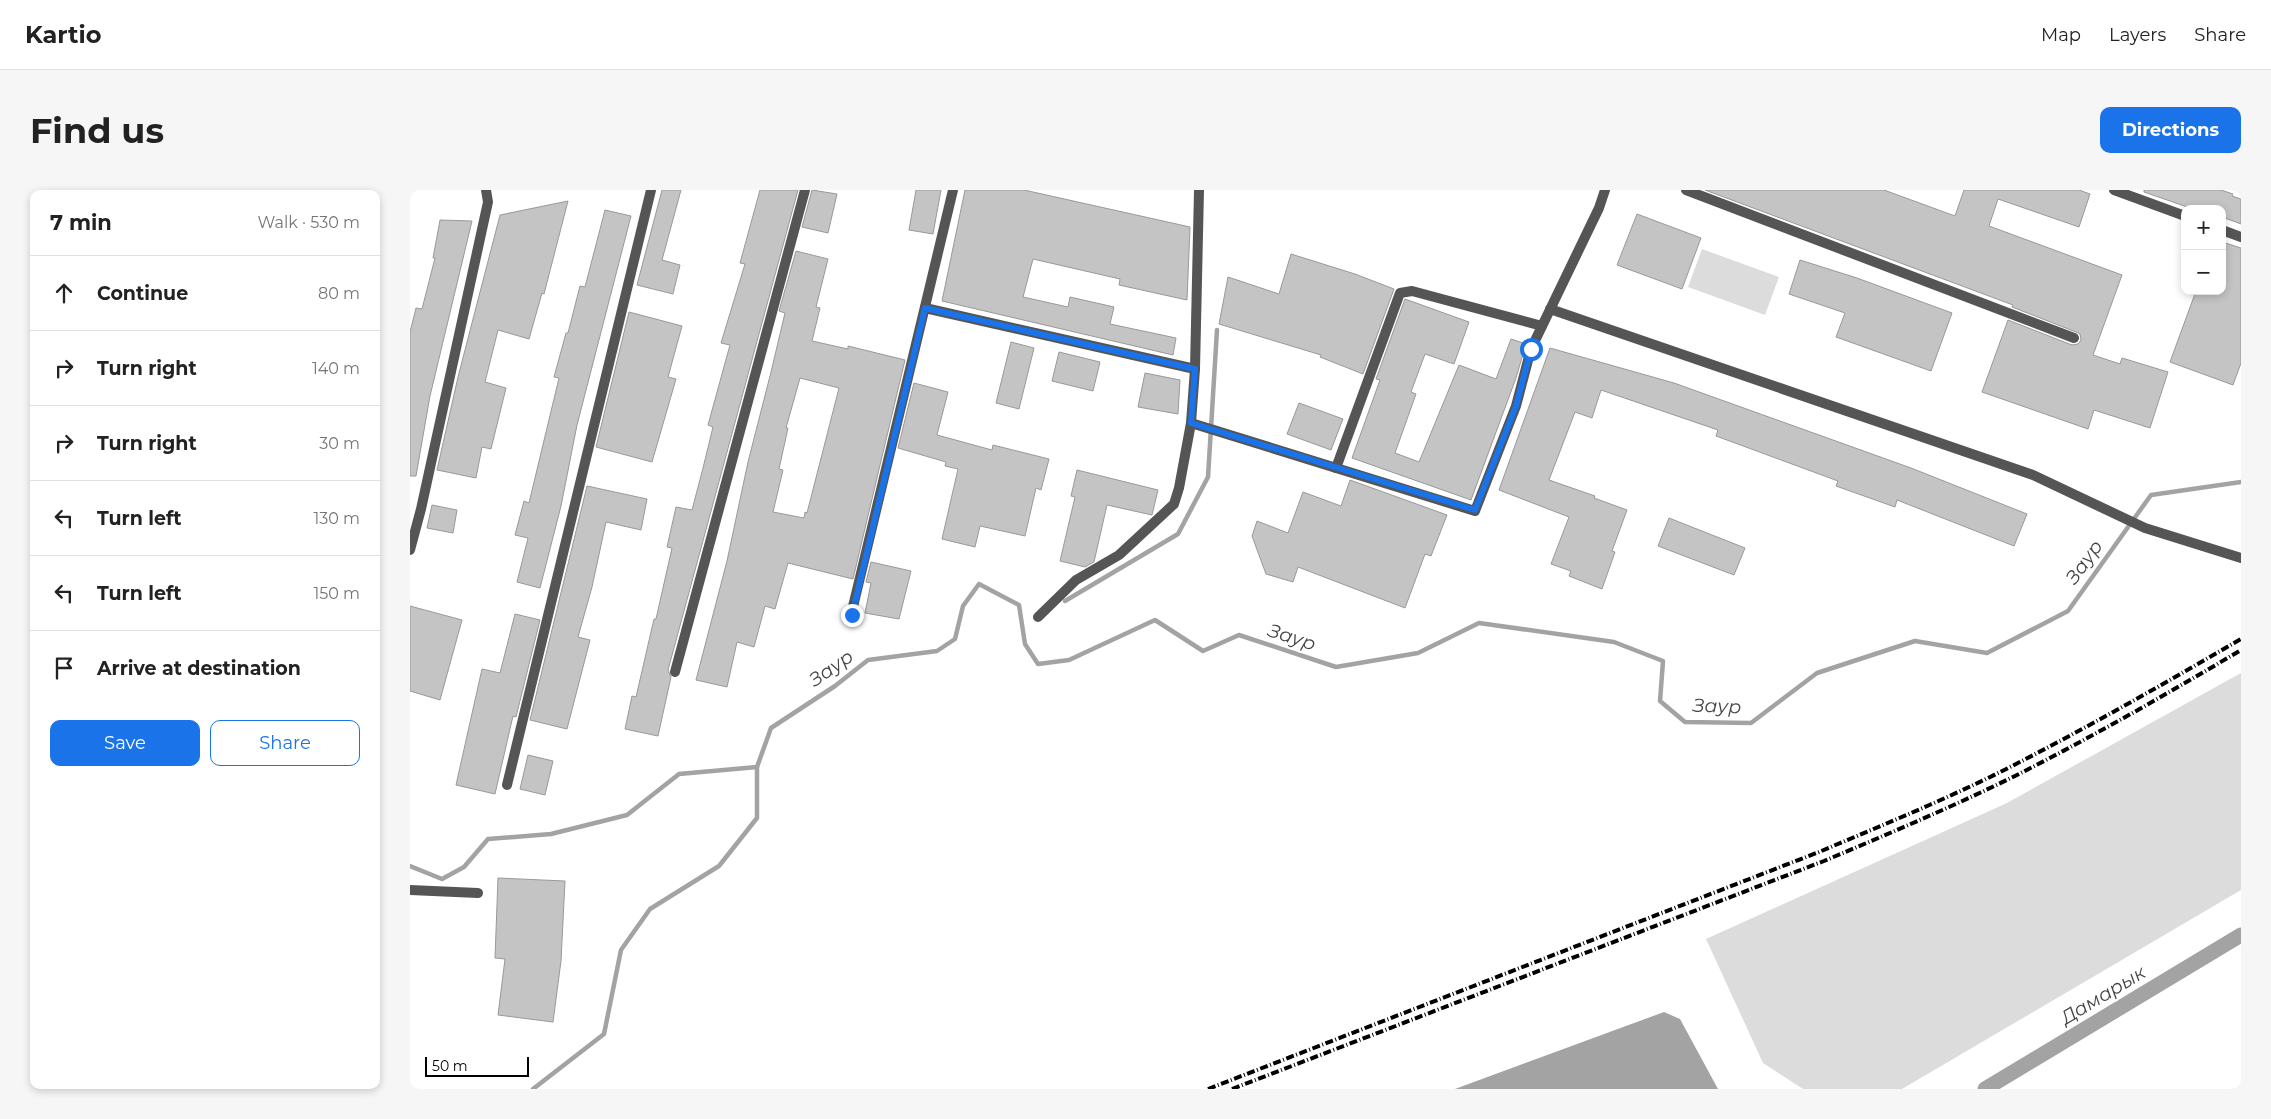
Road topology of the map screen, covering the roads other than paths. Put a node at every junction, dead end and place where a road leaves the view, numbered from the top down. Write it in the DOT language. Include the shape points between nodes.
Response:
graph roads {
  1 [pos="486,190"];
  2 [pos="651,190"];
  3 [pos="805,190"];
  4 [pos="953,190"];
  5 [pos="1200,190"];
  6 [pos="1605,190"];
  7 [pos="1686,190"];
  8 [pos="2114,190"];
  9 [pos="2181,215"];
  10 [pos="2226,231"];
  11 [pos="2241,237"];
  12 [pos="925,308"];
  13 [pos="1550,309"];
  14 [pos="1542,326"];
  15 [pos="2074,338"];
  16 [pos="1195,369"];
  17 [pos="1191,423"];
  18 [pos="1336,468"];
  19 [pos="410,550"];
  20 [pos="2241,558"];
  21 [pos="852,615"];
  22 [pos="1038,617"];
  23 [pos="675,672"];
  24 [pos="507,785"];
  25 [pos="410,890"];
  26 [pos="478,893"];
  1 -- 19 [label="street" via="488,202"];
  2 -- 24 [label="street"];
  3 -- 23 [label="street"];
  4 -- 12 [label="street"];
  5 -- 16 [label="street"];
  6 -- 13 [label="street"];
  7 -- 15 [label="street"];
  8 -- 9 [label="street"];
  10 -- 11 [label="street"];
  12 -- 16 [label="street"];
  12 -- 21 [label="street"];
  13 -- 14 [label="street"];
  13 -- 20 [label="street" via="2033,475 2145,528"];
  14 -- 18 [label="street" via="1412,292 1400,293"];
  14 -- 18 [label="street" via="1531,349 1516,406 1475,510"];
  16 -- 17 [label="street"];
  17 -- 18 [label="street"];
  17 -- 22 [label="street" via="1174,504 1119,555 1076,580"];
  25 -- 26 [label="street"];
}
